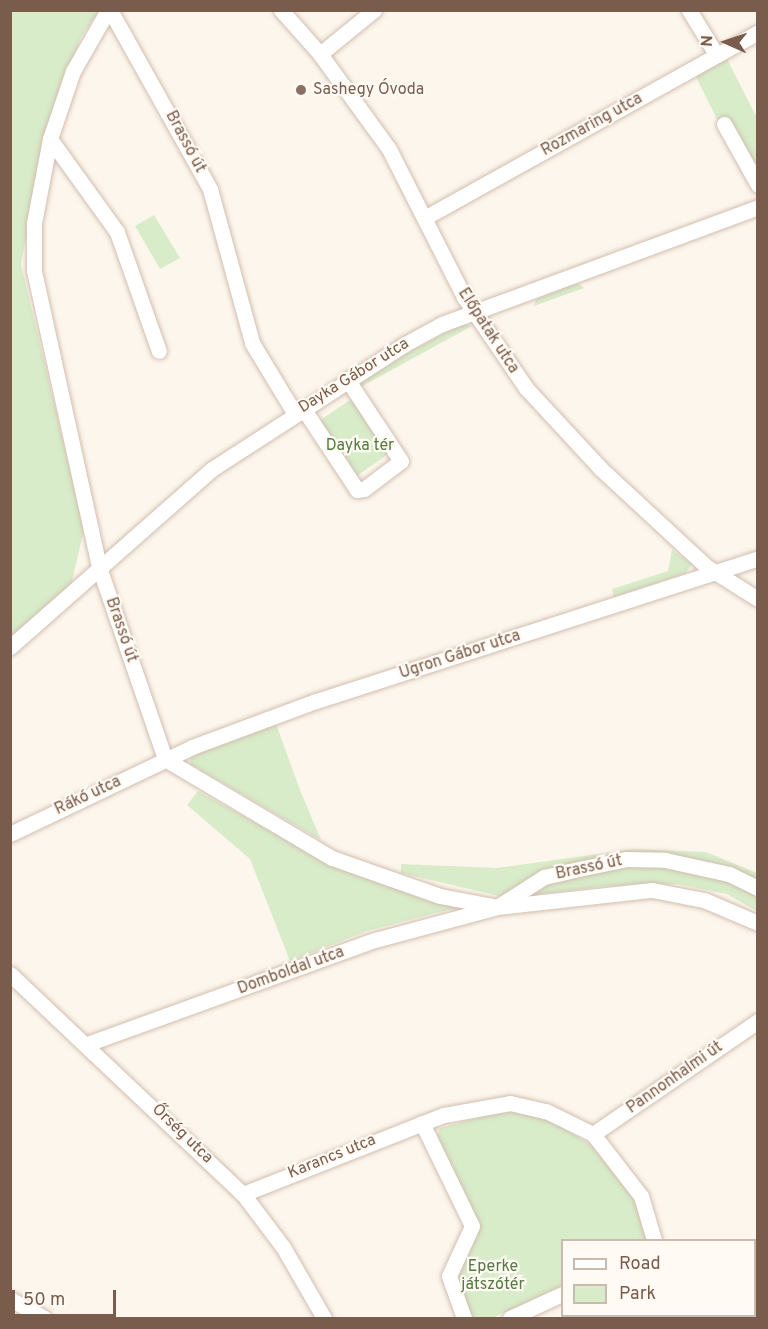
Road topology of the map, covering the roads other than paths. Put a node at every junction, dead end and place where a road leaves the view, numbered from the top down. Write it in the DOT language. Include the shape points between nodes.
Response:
graph roads {
  1 [pos="109,10"];
  2 [pos="281,10"];
  3 [pos="374,10"];
  4 [pos="689,10"];
  5 [pos="758,32"];
  6 [pos="320,54"];
  7 [pos="716,54"];
  8 [pos="724,124"];
  9 [pos="50,139"];
  10 [pos="758,185"];
  11 [pos="758,207"];
  12 [pos="426,218"];
  13 [pos="474,313"];
  14 [pos="159,351"];
  15 [pos="347,379"];
  16 [pos="299,411"];
  17 [pos="758,558"];
  18 [pos="100,570"];
  19 [pos="716,571"];
  20 [pos="758,599"];
  21 [pos="10,647"];
  22 [pos="165,759"];
  23 [pos="10,834"];
  24 [pos="758,888"];
  25 [pos="497,907"];
  26 [pos="758,923"];
  27 [pos="10,974"];
  28 [pos="758,1021"];
  29 [pos="87,1044"];
  30 [pos="422,1123"];
  31 [pos="592,1134"];
  32 [pos="243,1194"];
  33 [pos="654,1239"];
  34 [pos="561,1294"];
  35 [pos="10,1299"];
  36 [pos="44,1318"];
  37 [pos="324,1318"];
  38 [pos="464,1318"];
  39 [pos="510,1318"];
  1 -- 9 [label="street, Brassó út" via="74,71"];
  1 -- 16 [label="street, Brassó út" via="210,189 252,343"];
  2 -- 6 [label="street, Előpatak utca"];
  3 -- 6 [label="street"];
  4 -- 7 [label="street"];
  5 -- 7 [label="street, Rozmaring utca"];
  6 -- 12 [label="street, Előpatak utca" via="389,149"];
  7 -- 12 [label="street, Rozmaring utca"];
  8 -- 10 [label="street"];
  9 -- 14 [label="street" via="117,232"];
  9 -- 18 [label="street, Brassó út" via="34,222 34,271"];
  11 -- 13 [label="street, Dayka Gábor utca"];
  12 -- 13 [label="street, Előpatak utca"];
  13 -- 15 [label="street, Dayka Gábor utca" via="425,332"];
  13 -- 19 [label="street, Előpatak utca" via="526,388 564,432"];
  15 -- 16 [label="street, Dayka Gábor utca"];
  15 -- 16 [label="street" via="400,465 357,490"];
  16 -- 18 [label="street, Dayka Gábor utca" via="190,486"];
  17 -- 19 [label="street, Ugron Gábor utca"];
  18 -- 21 [label="street, Dayka Gábor utca"];
  18 -- 22 [label="street, Brassó út"];
  19 -- 20 [label="street, Előpatak utca"];
  19 -- 22 [label="street, Ugron Gábor utca" via="316,701"];
  22 -- 23 [label="street, Rákó utca"];
  22 -- 25 [label="street, Brassó út" via="279,830 353,868 440,896"];
  24 -- 25 [label="street, Brassó út" via="696,865 626,859 544,877"];
  25 -- 26 [label="street, Brassó út" via="652,890 704,900"];
  25 -- 29 [label="street, Domboldal utca" via="375,940"];
  27 -- 29 [label="street, Őrség utca"];
  28 -- 31 [label="street, Pannonhalmi út"];
  29 -- 32 [label="street, Őrség utca"];
  30 -- 31 [label="street, Karancs utca" via="472,1107 510,1103 546,1111"];
  30 -- 32 [label="street, Karancs utca"];
  30 -- 38 [label="street" via="472,1226 449,1276"];
  31 -- 33 [label="street" via="641,1196"];
  32 -- 37 [label="street, Őrség utca" via="283,1247"];
  34 -- 39 [label="street"];
  35 -- 36 [label="street"];
}
